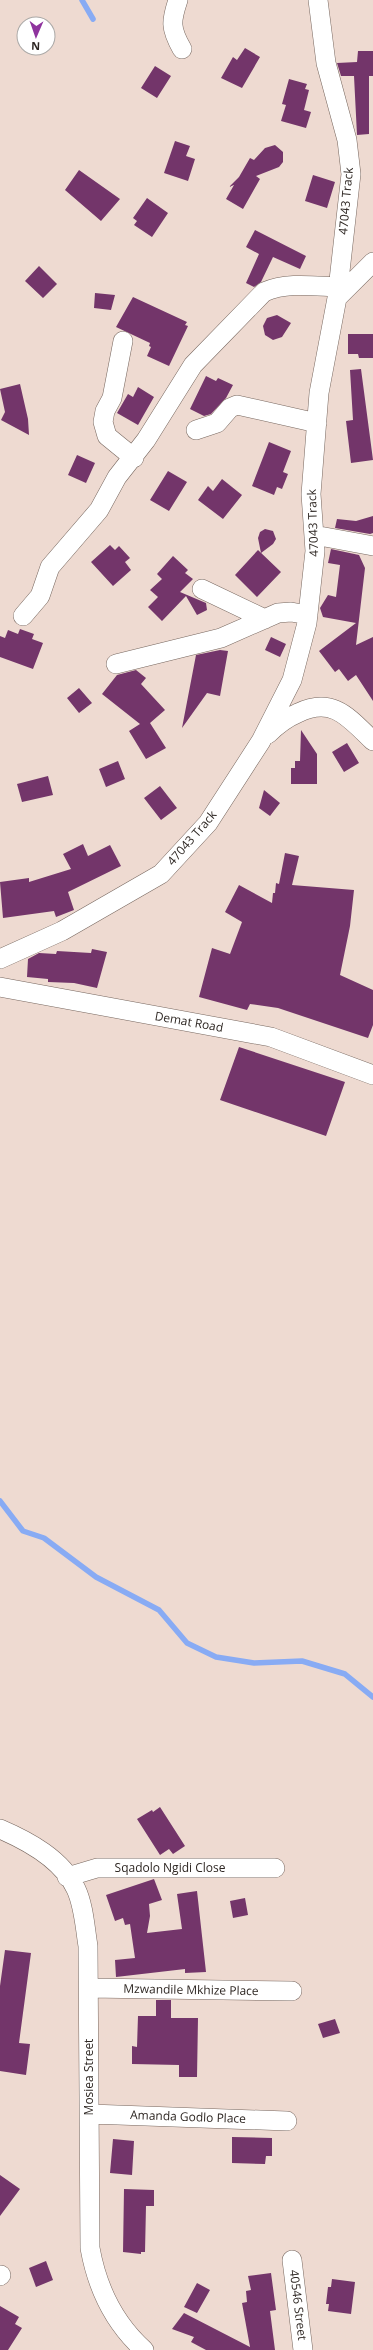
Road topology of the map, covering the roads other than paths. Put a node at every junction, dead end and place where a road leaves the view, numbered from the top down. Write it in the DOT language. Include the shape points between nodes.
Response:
graph roads {
  1 [pos="178,0"];
  2 [pos="318,0"];
  3 [pos="182,49"];
  4 [pos="373,262"];
  5 [pos="337,292"];
  6 [pos="123,341"];
  7 [pos="317,423"];
  8 [pos="196,430"];
  9 [pos="134,458"];
  10 [pos="314,535"];
  11 [pos="373,546"];
  12 [pos="202,588"];
  13 [pos="308,615"];
  14 [pos="23,616"];
  15 [pos="265,619"];
  16 [pos="116,664"];
  17 [pos="261,741"];
  18 [pos="373,742"];
  19 [pos="0,958"];
  20 [pos="0,987"];
  21 [pos="373,1075"];
  22 [pos="0,1829"];
  23 [pos="274,1868"];
  24 [pos="67,1877"];
  25 [pos="89,1988"];
  26 [pos="292,1991"];
  27 [pos="90,2114"];
  28 [pos="287,2121"];
  29 [pos="292,2260"];
  30 [pos="132,2346"];
  31 [pos="303,2350"];
  1 -- 3 [label="street" via="172,23"];
  2 -- 5 [label="street, 47043 Track" via="328,69 350,160 350,187"];
  4 -- 5 [label="street"];
  5 -- 7 [label="street, 47043 Track" via="319,393"];
  5 -- 9 [label="street" via="297,285 273,288 264,292 193,365"];
  6 -- 9 [label="street" via="112,398 103,422 107,436"];
  7 -- 8 [label="street" via="237,405 230,408 217,423"];
  7 -- 10 [label="street, 47043 Track" via="311,494"];
  9 -- 14 [label="street" via="117,477 99,510 50,567 40,596"];
  10 -- 11 [label="street"];
  10 -- 13 [label="street, 47043 Track" via="316,551"];
  12 -- 15 [label="street"];
  13 -- 15 [label="street" via="278,613"];
  13 -- 17 [label="street, 47043 Track" via="292,680"];
  15 -- 16 [label="street" via="221,638"];
  17 -- 18 [label="street" via="278,724 306,709 320,705 337,710 350,719"];
  17 -- 19 [label="street, 47043 Track" via="208,823 161,874 62,931"];
  20 -- 21 [label="street, Demat Road" via="271,1037"];
  22 -- 24 [label="street, Mosiea Street" via="30,1842 61,1868"];
  23 -- 24 [label="street, Sqadolo Ngidi Close" via="97,1868"];
  24 -- 25 [label="street, Mosiea Street" via="76,1888 81,1906 88,1946"];
  25 -- 26 [label="street, Mzwandile Mkhize Place"];
  25 -- 27 [label="street, Mosiea Street"];
  27 -- 28 [label="street, Amanda Godlo Place"];
  27 -- 30 [label="street, Mosiea Street" via="91,2254 107,2304"];
  29 -- 31 [label="street, 40546 Street"];
}
